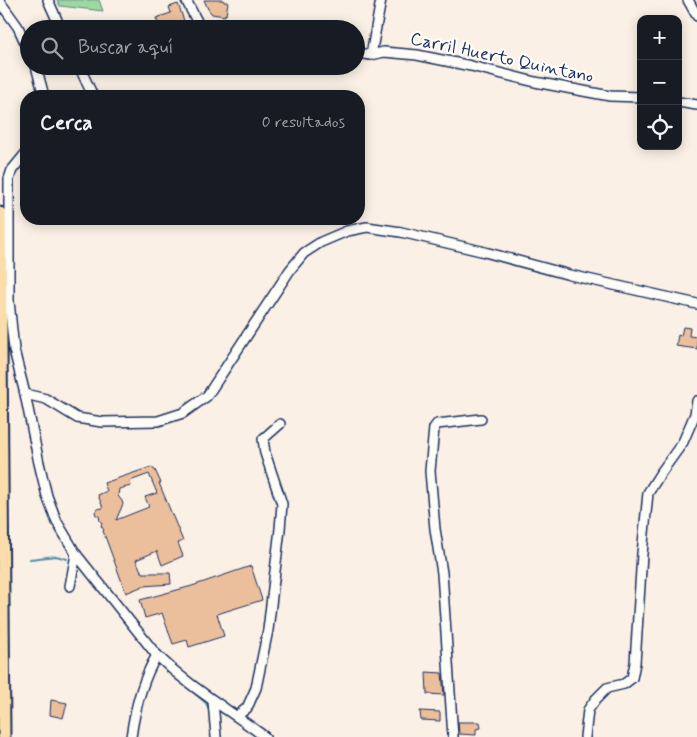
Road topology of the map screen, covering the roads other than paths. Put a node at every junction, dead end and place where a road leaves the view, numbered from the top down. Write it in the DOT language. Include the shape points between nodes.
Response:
graph roads {
  1 [pos="48,0"];
  2 [pos="186,0"];
  3 [pos="381,0"];
  4 [pos="688,0"];
  5 [pos="0,2"];
  6 [pos="697,16"];
  7 [pos="58,20"];
  8 [pos="196,20"];
  9 [pos="20,31"];
  10 [pos="365,54"];
  11 [pos="371,55"];
  12 [pos="38,75"];
  13 [pos="83,75"];
  14 [pos="42,90"];
  15 [pos="89,90"];
  16 [pos="637,97"];
  17 [pos="682,102"];
  18 [pos="697,104"];
  19 [pos="20,161"];
  20 [pos="5,216"];
  21 [pos="697,304"];
  22 [pos="25,394"];
  23 [pos="697,401"];
  24 [pos="481,419"];
  25 [pos="280,424"];
  26 [pos="76,554"];
  27 [pos="70,586"];
  28 [pos="157,656"];
  29 [pos="213,701"];
  30 [pos="237,716"];
  31 [pos="4,737"];
  32 [pos="131,737"];
  33 [pos="216,737"];
  34 [pos="265,737"];
  35 [pos="453,737"];
  36 [pos="585,737"];
  1 -- 7 [label="street"];
  2 -- 8 [label="street"];
  3 -- 11 [label="street"];
  4 -- 6 [label="street"];
  5 -- 9 [label="street"];
  10 -- 11 [label="street, Carril Huerto Quintano"];
  11 -- 16 [label="street, Carril Huerto Quintano" via="384,52 417,55 535,82 610,96"];
  12 -- 14 [label="street"];
  13 -- 15 [label="street"];
  17 -- 18 [label="street"];
  19 -- 20 [label="street" via="9,179"];
  20 -- 22 [label="street" via="14,350"];
  20 -- 31 [label="main road"];
  21 -- 22 [label="street" via="481,251 367,227 347,231 304,253 207,396 184,413 158,421 102,422 77,418 46,399"];
  22 -- 26 [label="street" via="47,496 57,522"];
  23 -- 36 [label="street" via="695,414 682,442 648,493 632,678 624,684 607,688 596,699 588,710"];
  24 -- 35 [label="street" via="437,424 430,471 442,572"];
  25 -- 30 [label="street" via="263,438 282,504 268,630 256,688 247,708"];
  26 -- 27 [label="street"];
  26 -- 28 [label="street"];
  28 -- 29 [label="street"];
  28 -- 32 [label="street" via="142,688"];
  29 -- 30 [label="street"];
  29 -- 33 [label="street"];
  30 -- 34 [label="street"];
}
